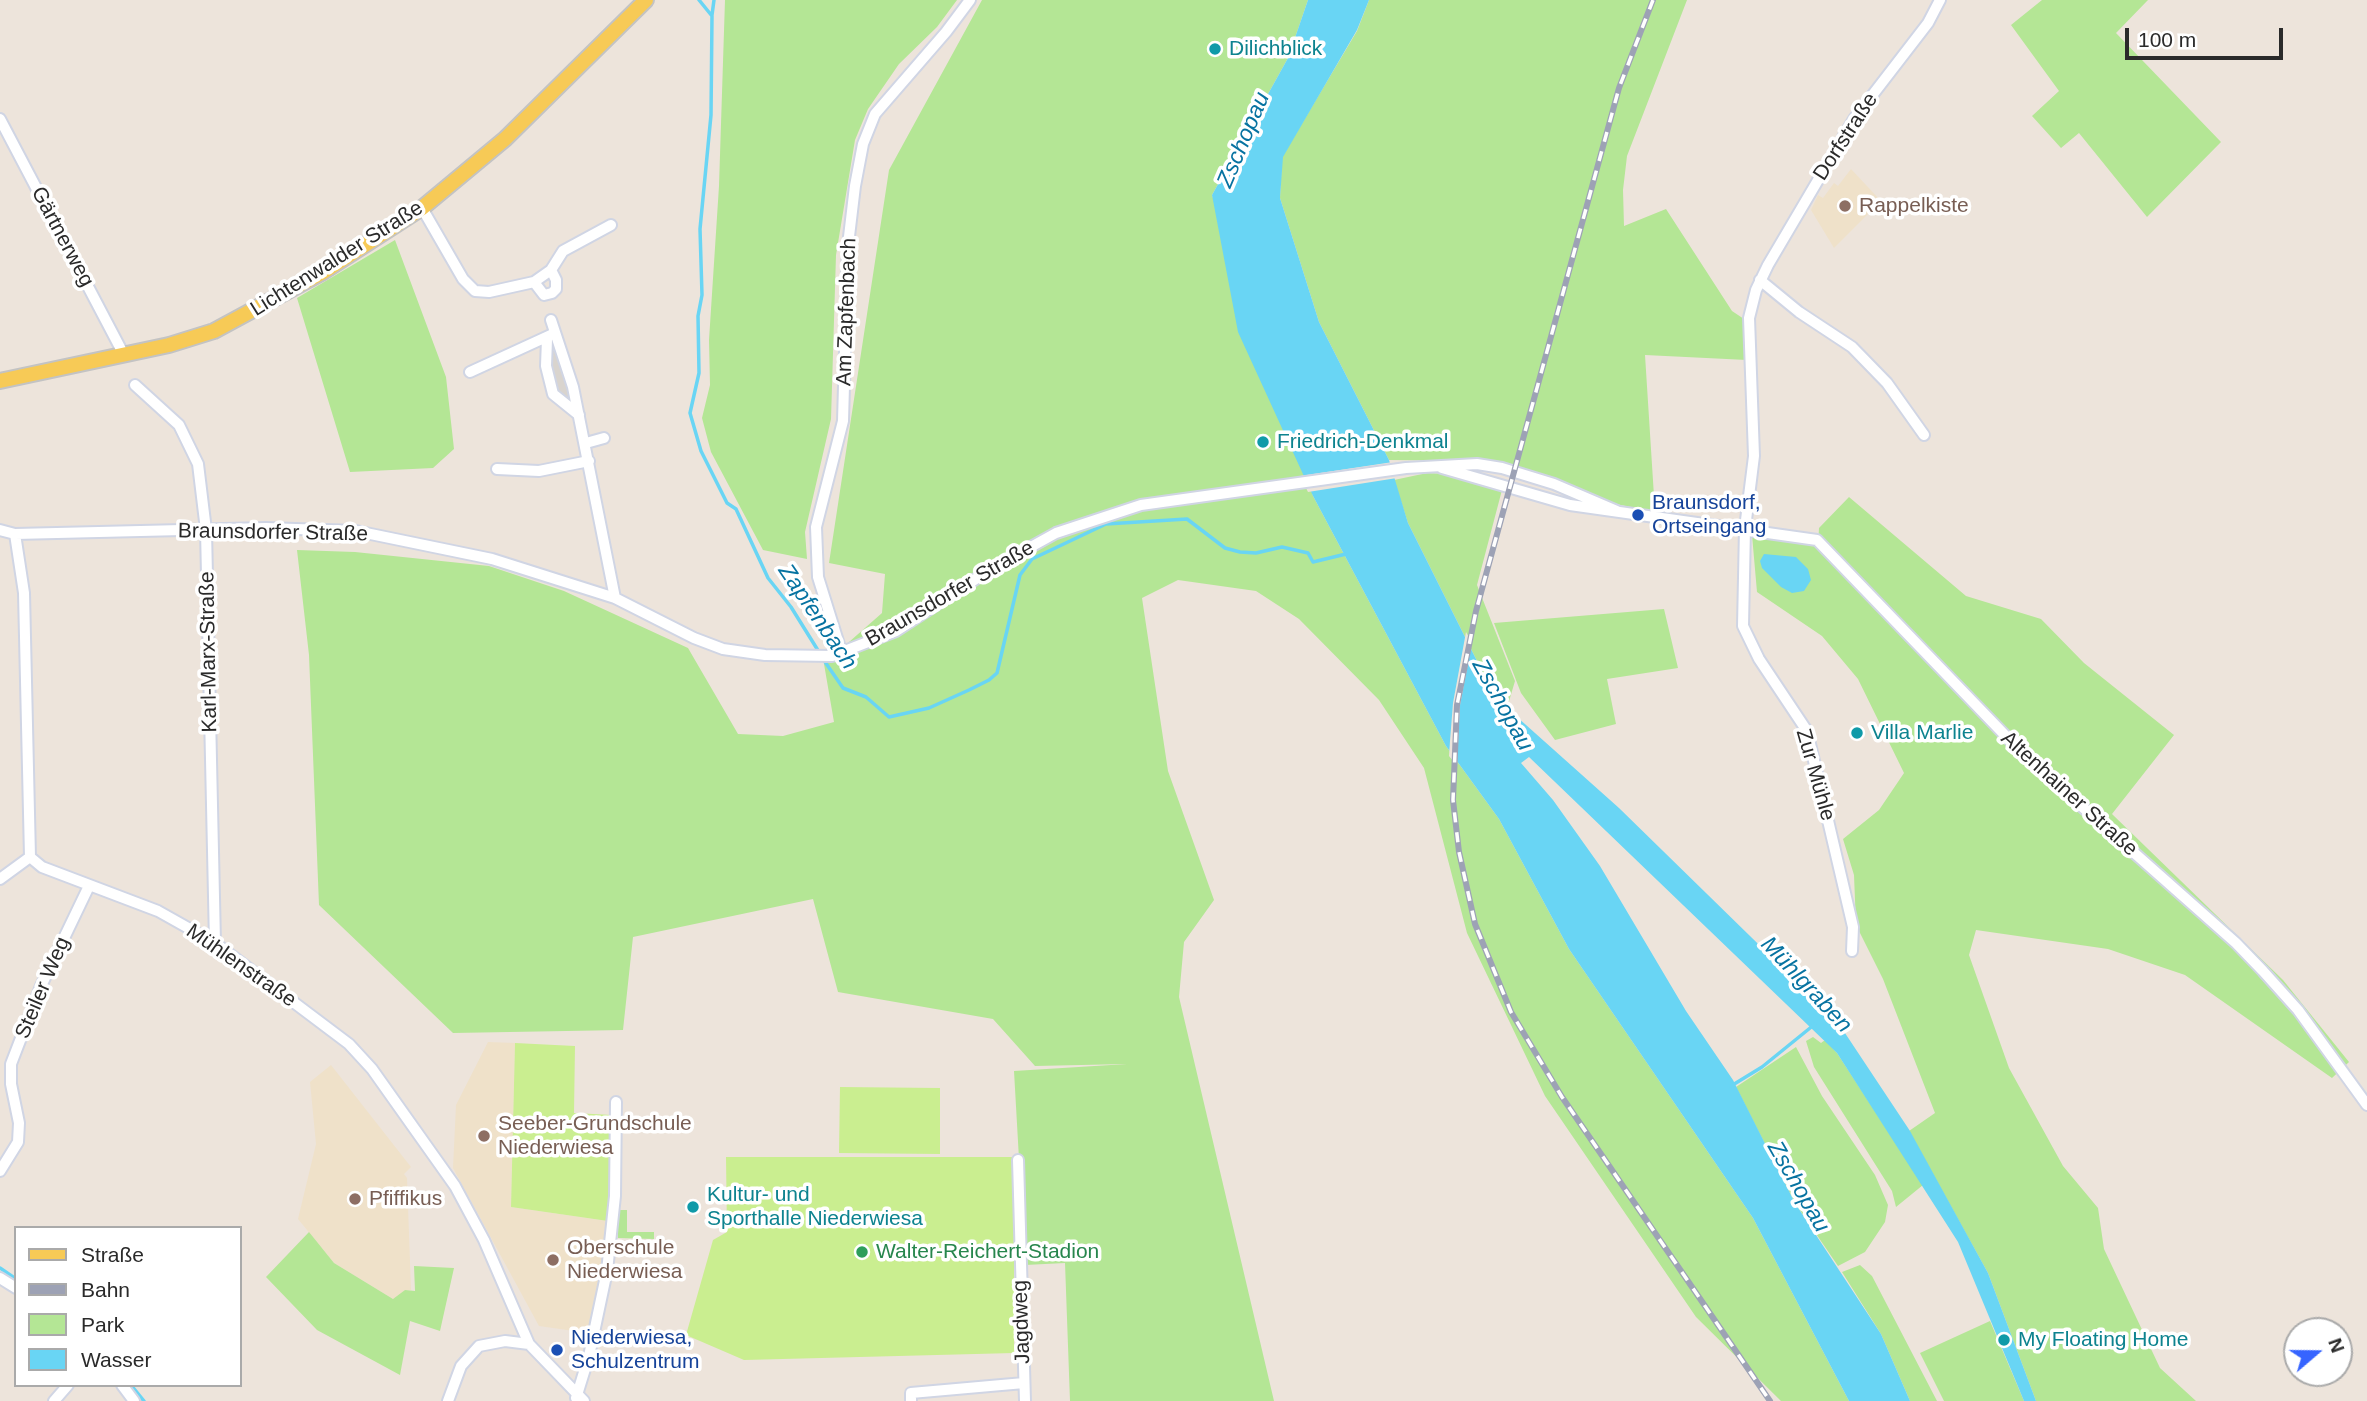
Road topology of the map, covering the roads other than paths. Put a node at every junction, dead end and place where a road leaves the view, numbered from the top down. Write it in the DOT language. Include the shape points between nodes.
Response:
graph roads {
  1 [pos="646,0"];
  2 [pos="970,0"];
  3 [pos="1940,0"];
  4 [pos="0,119"];
  5 [pos="422,208"];
  6 [pos="611,225"];
  7 [pos="551,270"];
  8 [pos="1760,280"];
  9 [pos="534,282"];
  10 [pos="551,320"];
  11 [pos="551,336"];
  12 [pos="124,355"];
  13 [pos="470,372"];
  14 [pos="0,381"];
  15 [pos="135,384"];
  16 [pos="579,415"];
  17 [pos="1924,435"];
  18 [pos="604,438"];
  19 [pos="586,443"];
  20 [pos="589,461"];
  21 [pos="1431,465"];
  22 [pos="497,469"];
  23 [pos="1617,511"];
  24 [pos="1745,528"];
  25 [pos="0,530"];
  26 [pos="206,530"];
  27 [pos="15,534"];
  28 [pos="615,598"];
  29 [pos="837,655"];
  30 [pos="30,857"];
  31 [pos="0,878"];
  32 [pos="89,886"];
  33 [pos="215,943"];
  34 [pos="1852,951"];
  35 [pos="616,1102"];
  36 [pos="2367,1105"];
  37 [pos="1018,1160"];
  38 [pos="0,1171"];
  39 [pos="529,1344"];
  40 [pos="1024,1383"];
  41 [pos="66,1387"];
  42 [pos="579,1399"];
  43 [pos="54,1401"];
  44 [pos="448,1401"];
  45 [pos="911,1401"];
  46 [pos="1026,1401"];
  1 -- 5 [label="main road, Lichtenwalder Straße" via="505,139"];
  2 -- 29 [label="street, Am Zapfenbach" via="875,114 863,144 848,245 843,421 816,527 818,577"];
  3 -- 8 [label="street, Dorfstraße" via="1928,23 1854,119"];
  4 -- 12 [label="street, Gärtnerweg"];
  5 -- 9 [label="street" via="463,279 475,291"];
  5 -- 12 [label="main road, Lichtenwalder Straße" via="247,315 203,334"];
  6 -- 7 [label="street" via="564,251"];
  7 -- 9 [label="street"];
  7 -- 9 [label="street" via="556,280 552,293 544,295"];
  8 -- 17 [label="street" via="1852,347 1887,383"];
  8 -- 24 [label="street, Dorfstraße" via="1749,318 1754,456"];
  10 -- 11 [label="street"];
  11 -- 13 [label="street"];
  11 -- 16 [label="street"];
  11 -- 16 [label="street" via="546,366 553,394"];
  12 -- 14 [label="main road, Lichtenwalder Straße"];
  15 -- 26 [label="street, Karl-Marx-Straße" via="179,425 190,445 198,464"];
  16 -- 19 [label="street"];
  18 -- 19 [label="street"];
  19 -- 20 [label="street"];
  20 -- 22 [label="street" via="539,471"];
  20 -- 28 [label="street"];
  21 -- 23 [label="street" via="1570,505"];
  21 -- 23 [label="street" via="1502,468"];
  21 -- 29 [label="street, Braunsdorfer Straße" via="1141,505 1077,524 991,569 896,631"];
  23 -- 24 [label="street"];
  24 -- 34 [label="street, Zur Mühle" via="1744,626 1759,659 1807,731 1853,927"];
  24 -- 36 [label="street, Altenhainer Straße" via="1812,538 1824,545 2026,757 2254,962 2298,1010"];
  25 -- 27 [label="street, Braunsdorfer Straße"];
  26 -- 27 [label="street, Braunsdorfer Straße"];
  26 -- 28 [label="street, Braunsdorfer Straße" via="356,531 492,559"];
  26 -- 33 [label="street, Karl-Marx-Straße"];
  27 -- 30 [label="street" via="24,593"];
  28 -- 29 [label="street, Braunsdorfer Straße" via="723,649"];
  30 -- 31 [label="street"];
  30 -- 32 [label="street, Mühlenstraße" via="42,867"];
  32 -- 33 [label="street, Mühlenstraße" via="158,911"];
  32 -- 38 [label="street, Steiler Weg" via="41,986 11,1064 18,1142"];
  33 -- 39 [label="street, Mühlenstraße" via="349,1044 372,1069 455,1186"];
  35 -- 42 [label="street" via="615,1196 607,1271"];
  37 -- 40 [label="street, Jagdweg"];
  39 -- 42 [label="street, Mühlenstraße"];
  39 -- 44 [label="street" via="505,1341 479,1346 461,1366"];
  40 -- 45 [label="street" via="911,1393"];
  40 -- 46 [label="street, Jagdweg"];
  41 -- 43 [label="street"];
}
